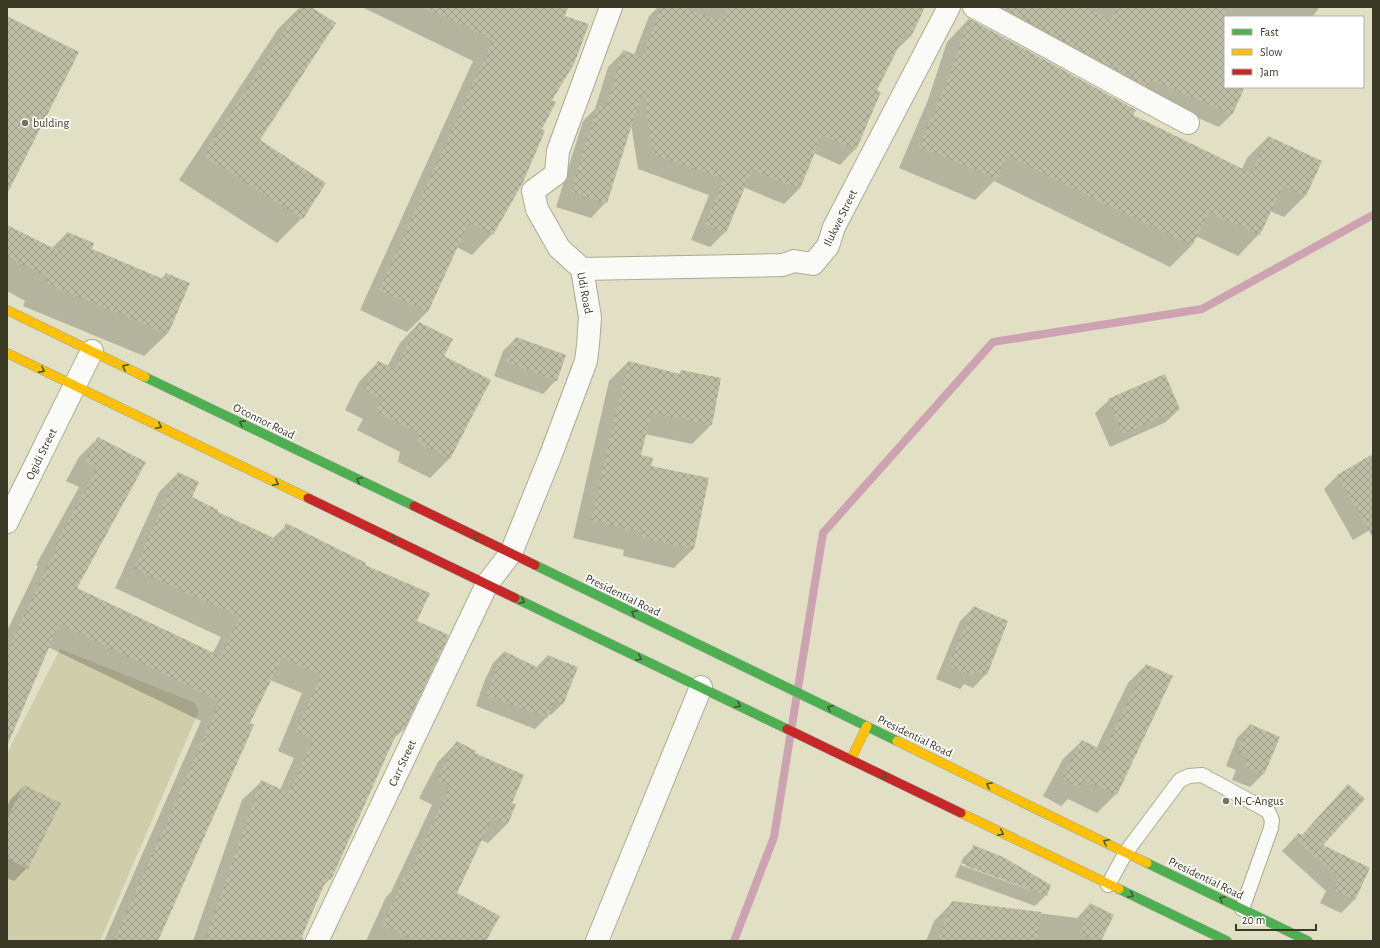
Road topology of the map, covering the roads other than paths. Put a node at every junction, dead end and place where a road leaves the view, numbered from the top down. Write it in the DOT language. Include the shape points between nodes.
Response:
graph roads {
  1 [pos="611,7"];
  2 [pos="949,7"];
  3 [pos="974,7"];
  4 [pos="1188,124"];
  5 [pos="582,269"];
  6 [pos="7,310"];
  7 [pos="92,351"];
  8 [pos="7,353"];
  9 [pos="74,385"];
  10 [pos="7,522"];
  11 [pos="511,554"];
  12 [pos="487,584"];
  13 [pos="701,688"];
  14 [pos="866,726"];
  15 [pos="850,759"];
  16 [pos="1126,852"];
  17 [pos="1108,885"];
  18 [pos="1242,909"];
  19 [pos="317,941"];
  20 [pos="596,941"];
  21 [pos="1226,941"];
  22 [pos="1308,941"];
  1 -- 5 [label="street, Udi Road" via="558,151 556,174 533,191 538,209 559,248"];
  2 -- 5 [label="street, Ilukwe Street" via="834,227 828,246 813,264 794,261 783,265"];
  3 -- 4 [label="street"];
  5 -- 11 [label="street, Udi Road" via="590,317 586,361"];
  6 -- 7 [label="main road, O'connor Road"];
  7 -- 9 [label="street, Ogidi Street"];
  11 -- 7 [label="main road, O'connor Road, one-way"];
  8 -- 9 [label="main road, one-way"];
  9 -- 10 [label="street, Ogidi Street"];
  9 -- 12 [label="main road, one-way"];
  11 -- 12 [label="street, Udi Road"];
  14 -- 11 [label="main road, Presidential Road, one-way"];
  12 -- 13 [label="main road, one-way"];
  12 -- 19 [label="street, Carr Street"];
  13 -- 15 [label="main road, one-way"];
  13 -- 20 [label="street"];
  14 -- 15 [label="main road"];
  16 -- 14 [label="main road, Presidential Road, one-way"];
  15 -- 17 [label="main road, one-way"];
  16 -- 17 [label="lane"];
  18 -- 16 [label="main road, Presidential Road, one-way"];
  16 -- 18 [label="lane" via="1180,780 1202,775 1268,811 1272,820"];
  17 -- 21 [label="main road, one-way"];
  18 -- 22 [label="main road, Presidential Road"];
}
